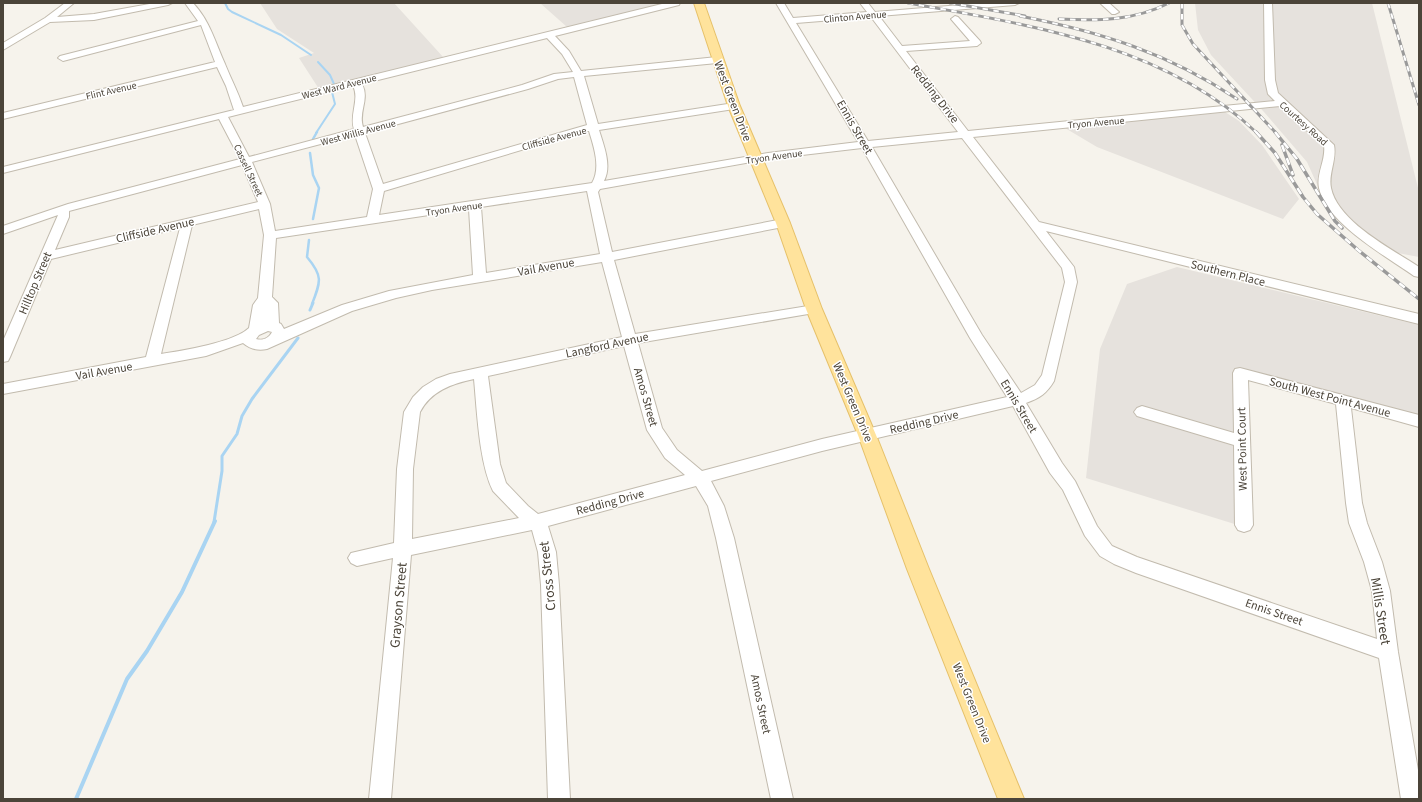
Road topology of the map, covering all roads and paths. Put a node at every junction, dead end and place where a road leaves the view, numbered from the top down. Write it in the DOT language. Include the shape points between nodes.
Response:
graph roads {
  1 [pos="70,3"];
  2 [pos="168,3"];
  3 [pos="189,3"];
  4 [pos="676,3"];
  5 [pos="699,3"];
  6 [pos="780,3"];
  7 [pos="864,3"];
  8 [pos="1015,3"];
  9 [pos="1104,3"];
  10 [pos="1268,3"];
  11 [pos="952,5"];
  12 [pos="1115,12"];
  13 [pos="873,14"];
  14 [pos="955,19"];
  15 [pos="48,20"];
  16 [pos="792,21"];
  17 [pos="203,22"];
  18 [pos="548,34"];
  19 [pos="3,47"];
  20 [pos="900,49"];
  21 [pos="63,58"];
  22 [pos="717,60"];
  23 [pos="220,64"];
  24 [pos="578,73"];
  25 [pos="356,82"];
  26 [pos="1282,103"];
  27 [pos="734,106"];
  28 [pos="239,111"];
  29 [pos="222,115"];
  30 [pos="3,116"];
  31 [pos="593,128"];
  32 [pos="360,131"];
  33 [pos="967,134"];
  34 [pos="865,144"];
  35 [pos="756,159"];
  36 [pos="246,161"];
  37 [pos="3,170"];
  38 [pos="596,186"];
  39 [pos="379,189"];
  40 [pos="264,204"];
  41 [pos="475,205"];
  42 [pos="62,209"];
  43 [pos="372,220"];
  44 [pos="187,222"];
  45 [pos="783,223"];
  46 [pos="1038,226"];
  47 [pos="3,230"];
  48 [pos="270,235"];
  49 [pos="46,256"];
  50 [pos="608,257"];
  51 [pos="1419,273"];
  52 [pos="480,279"];
  53 [pos="265,299"];
  54 [pos="814,309"];
  55 [pos="1419,319"];
  56 [pos="275,330"];
  57 [pos="254,336"];
  58 [pos="630,340"];
  59 [pos="3,357"];
  60 [pos="152,362"];
  61 [pos="480,373"];
  62 [pos="1240,374"];
  63 [pos="3,389"];
  64 [pos="1017,400"];
  65 [pos="1343,401"];
  66 [pos="413,410"];
  67 [pos="1142,412"];
  68 [pos="1419,421"];
  69 [pos="867,435"];
  70 [pos="1242,441"];
  71 [pos="700,478"];
  72 [pos="536,522"];
  73 [pos="1244,524"];
  74 [pos="403,549"];
  75 [pos="357,558"];
  76 [pos="1388,652"];
  77 [pos="380,799"];
  78 [pos="559,799"];
  79 [pos="782,799"];
  80 [pos="1011,799"];
  81 [pos="1412,799"];
  1 -- 15 [label="street"];
  2 -- 15 [label="street" via="94,17"];
  3 -- 17 [label="street"];
  4 -- 18 [label="street, West Ward Avenue"];
  5 -- 22 [label="main road, West Green Drive"];
  6 -- 16 [label="street, Ennis Street"];
  7 -- 13 [label="street, Redding Drive"];
  8 -- 11 [label="street, Clinton Avenue"];
  9 -- 12 [label="street"];
  10 -- 26 [label="street, Courtesy Road" via="1270,80 1273,94"];
  11 -- 13 [label="street, Clinton Avenue"];
  13 -- 16 [label="street, Clinton Avenue"];
  13 -- 20 [label="street, Redding Drive"];
  14 -- 20 [label="street" via="977,43"];
  15 -- 19 [label="street"];
  16 -- 34 [label="street, Ennis Street"];
  17 -- 21 [label="street"];
  17 -- 23 [label="street"];
  18 -- 24 [label="street, Amos Street" via="566,53"];
  18 -- 25 [label="street, West Ward Avenue"];
  20 -- 33 [label="street, Redding Drive"];
  22 -- 24 [label="street, West Willis Avenue"];
  22 -- 27 [label="main road, West Green Drive"];
  23 -- 28 [label="street"];
  23 -- 30 [label="street, Flint Avenue"];
  24 -- 31 [label="street, Amos Street"];
  24 -- 32 [label="street, West Willis Avenue" via="549,78 500,94"];
  25 -- 28 [label="street, West Ward Avenue"];
  25 -- 32 [label="street" via="361,92 357,116"];
  26 -- 33 [label="street, Tryon Avenue"];
  26 -- 51 [label="street, Courtesy Road" via="1330,146 1325,188 1340,214 1367,238"];
  27 -- 31 [label="street, Cliffside Avenue"];
  27 -- 35 [label="main road, West Green Drive"];
  28 -- 29 [label="street, West Ward Avenue"];
  29 -- 36 [label="street, Cassell Street"];
  29 -- 37 [label="street, West Ward Avenue"];
  31 -- 38 [label="street, Amos Street" via="602,169"];
  31 -- 39 [label="street, Cliffside Avenue" via="584,128"];
  32 -- 36 [label="street, West Willis Avenue"];
  32 -- 39 [label="street"];
  33 -- 34 [label="street, Tryon Avenue"];
  33 -- 46 [label="street, Redding Drive"];
  34 -- 35 [label="street, Tryon Avenue"];
  34 -- 64 [label="street, Ennis Street" via="977,338"];
  35 -- 38 [label="street, Tryon Avenue"];
  35 -- 45 [label="main road, West Green Drive"];
  36 -- 40 [label="street, Cassell Street"];
  36 -- 42 [label="street, West Willis Avenue"];
  38 -- 41 [label="street, Tryon Avenue"];
  38 -- 50 [label="street, Amos Street" via="592,192"];
  39 -- 43 [label="street"];
  40 -- 44 [label="street, Cliffside Avenue"];
  40 -- 48 [label="street, Cassell Street"];
  41 -- 43 [label="street, Tryon Avenue"];
  41 -- 52 [label="street"];
  42 -- 47 [label="street, West Willis Avenue"];
  42 -- 49 [label="street, Hilltop Street" via="64,217"];
  43 -- 48 [label="street, Tryon Avenue"];
  44 -- 49 [label="street, Cliffside Avenue"];
  44 -- 60 [label="street"];
  45 -- 50 [label="street, Vail Avenue"];
  45 -- 54 [label="main road, West Green Drive"];
  46 -- 55 [label="street, Southern Place"];
  46 -- 64 [label="street, Redding Drive" via="1068,266 1071,282 1046,383 1042,389 1029,397"];
  48 -- 53 [label="street, Cassell Street"];
  49 -- 59 [label="street, Hilltop Street"];
  50 -- 52 [label="street, Vail Avenue"];
  50 -- 58 [label="street, Amos Street"];
  52 -- 56 [label="street, Vail Avenue" via="394,294 347,308 305,327"];
  53 -- 56 [label="street, Cassell Street" via="271,303"];
  53 -- 57 [label="street, Cassell Street" via="260,305"];
  54 -- 58 [label="street, Langford Avenue"];
  54 -- 69 [label="main road, West Green Drive"];
  56 -- 57 [label="street, Vail Avenue" via="264,327"];
  57 -- 60 [label="street, Vail Avenue" via="214,352 206,351"];
  58 -- 61 [label="street, Langford Avenue"];
  58 -- 71 [label="street, Amos Street" via="655,430 671,454"];
  60 -- 63 [label="street, Vail Avenue"];
  61 -- 66 [label="street, Langford Avenue" via="441,383 428,391"];
  61 -- 72 [label="street, Cross Street" via="492,464 499,486"];
  62 -- 65 [label="street, South West Point Avenue"];
  62 -- 70 [label="street, West Point Court"];
  64 -- 69 [label="street, Redding Drive"];
  64 -- 76 [label="street, Ennis Street" via="1069,486 1091,531 1106,551 1136,565"];
  65 -- 68 [label="street, South West Point Avenue"];
  65 -- 76 [label="street, Millis Street" via="1354,503 1358,523 1381,591"];
  66 -- 74 [label="street, Grayson Street" via="405,469"];
  67 -- 70 [label="street"];
  69 -- 71 [label="street, Redding Drive"];
  69 -- 80 [label="main road, West Green Drive"];
  70 -- 73 [label="street, West Point Court"];
  71 -- 72 [label="street, Redding Drive"];
  71 -- 79 [label="street, Amos Street" via="716,506 725,538"];
  72 -- 74 [label="street, Redding Drive"];
  72 -- 78 [label="street, Cross Street" via="542,532 547,552 550,585"];
  74 -- 75 [label="street, Redding Drive"];
  74 -- 77 [label="street, Grayson Street"];
  76 -- 81 [label="street, Millis Street"];
}
